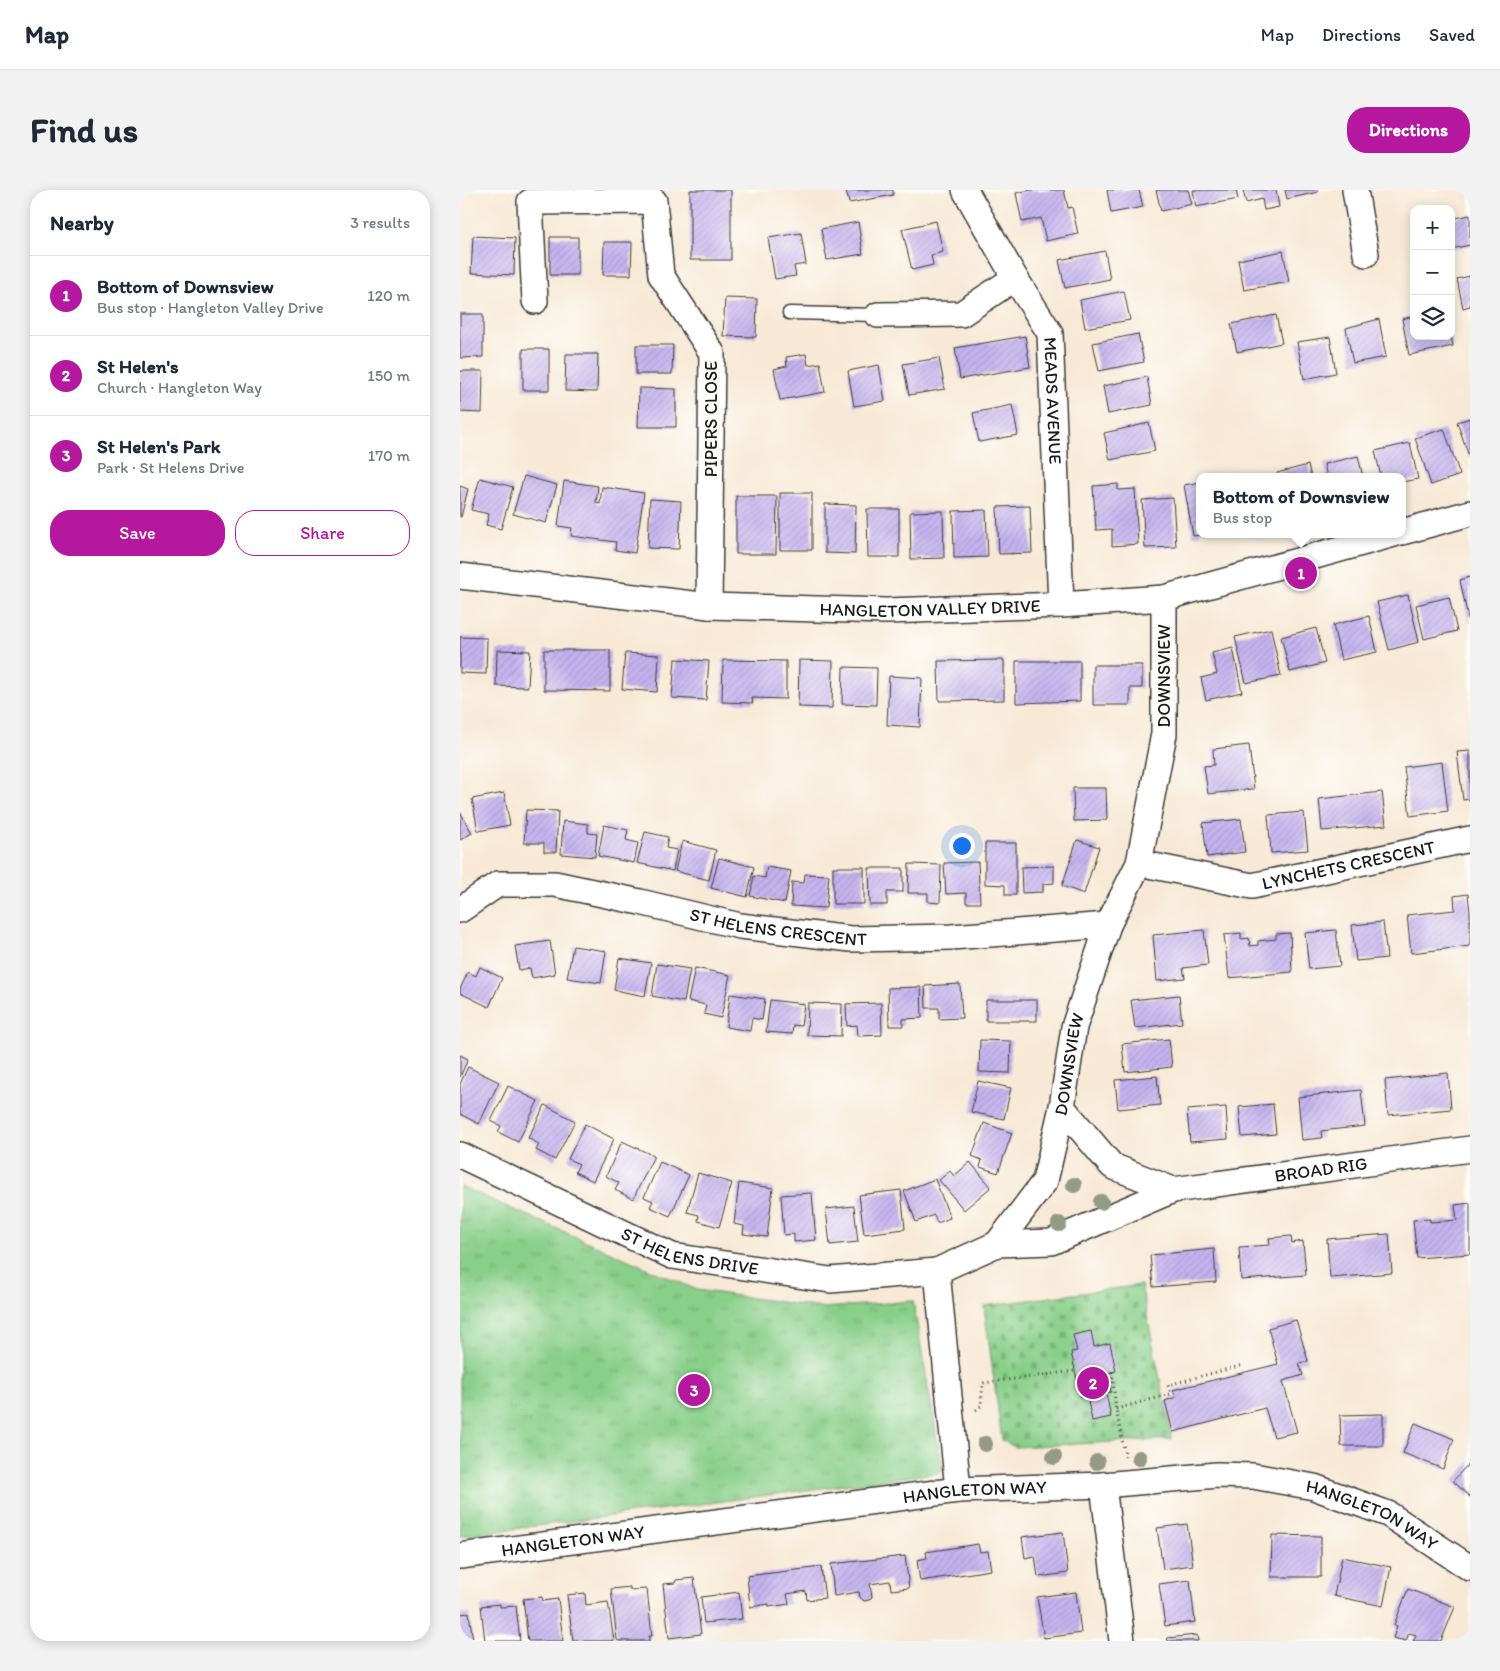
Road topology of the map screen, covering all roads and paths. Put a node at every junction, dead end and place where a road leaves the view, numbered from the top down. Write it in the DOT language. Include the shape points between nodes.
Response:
graph roads {
  1 [pos="965,190"];
  2 [pos="1355,190"];
  3 [pos="1366,254"];
  4 [pos="1015,278"];
  5 [pos="535,301"];
  6 [pos="789,313"];
  7 [pos="878,315"];
  8 [pos="1470,513"];
  9 [pos="1406,531"];
  10 [pos="1380,538"];
  11 [pos="460,576"];
  12 [pos="1164,598"];
  13 [pos="1061,605"];
  14 [pos="709,606"];
  15 [pos="1470,839"];
  16 [pos="1139,863"];
  17 [pos="460,910"];
  18 [pos="1108,925"];
  19 [pos="1062,1107"];
  20 [pos="1470,1149"];
  21 [pos="460,1155"];
  22 [pos="1173,1190"];
  23 [pos="996,1244"];
  24 [pos="937,1271"];
  25 [pos="1243,1365"];
  26 [pos="1075,1371"];
  27 [pos="1112,1372"];
  28 [pos="1116,1409"];
  29 [pos="952,1430"];
  30 [pos="1131,1482"];
  31 [pos="1102,1485"];
  32 [pos="958,1490"];
  33 [pos="460,1556"];
  34 [pos="1470,1568"];
  35 [pos="1122,1641"];
  1 -- 4 [label="street, MEADS AVENUE"];
  2 -- 3 [label="street"];
  4 -- 7 [label="street" via="961,314"];
  4 -- 13 [label="street, MEADS AVENUE" via="1050,333"];
  5 -- 14 [label="street, PIPERS CLOSE" via="530,202 654,201 661,275 712,353"];
  6 -- 7 [label="lane"];
  8 -- 9 [label="street"];
  10 -- 12 [label="street, HANGLETON VALLEY DRIVE"];
  11 -- 14 [label="street, HANGLETON VALLEY DRIVE"];
  12 -- 13 [label="street, HANGLETON VALLEY DRIVE"];
  12 -- 16 [label="street, DOWNSVIEW" via="1164,734"];
  13 -- 14 [label="street, HANGLETON VALLEY DRIVE" via="886,611"];
  15 -- 16 [label="street, LYNCHETS CRESCENT" via="1252,886"];
  16 -- 18 [label="street, DOWNSVIEW"];
  17 -- 18 [label="street, ST HELENS CRESCENT" via="498,884 556,884 740,926 851,939"];
  18 -- 19 [label="street, DOWNSVIEW" via="1074,1027"];
  19 -- 22 [label="street, BROAD RIG" via="1112,1166"];
  19 -- 23 [label="street, DOWNSVIEW" via="1045,1181"];
  20 -- 22 [label="street, BROAD RIG"];
  21 -- 24 [label="street, ST HELENS DRIVE" via="672,1256 830,1280"];
  22 -- 23 [label="street, BROAD RIG" via="1052,1242"];
  23 -- 24 [label="street, DOWNSVIEW"];
  24 -- 29 [label="street"];
  25 -- 28 [label="path" via="1168,1385 1171,1394"];
  26 -- 29 [label="path" via="982,1383 981,1406"];
  27 -- 28 [label="path"];
  28 -- 30 [label="path"];
  29 -- 32 [label="street"];
  30 -- 31 [label="street, HANGLETON WAY"];
  30 -- 34 [label="street, HANGLETON WAY" via="1217,1475 1254,1476 1314,1487 1388,1514"];
  31 -- 32 [label="street, HANGLETON WAY"];
  31 -- 35 [label="street"];
  32 -- 33 [label="street, HANGLETON WAY"];
}
